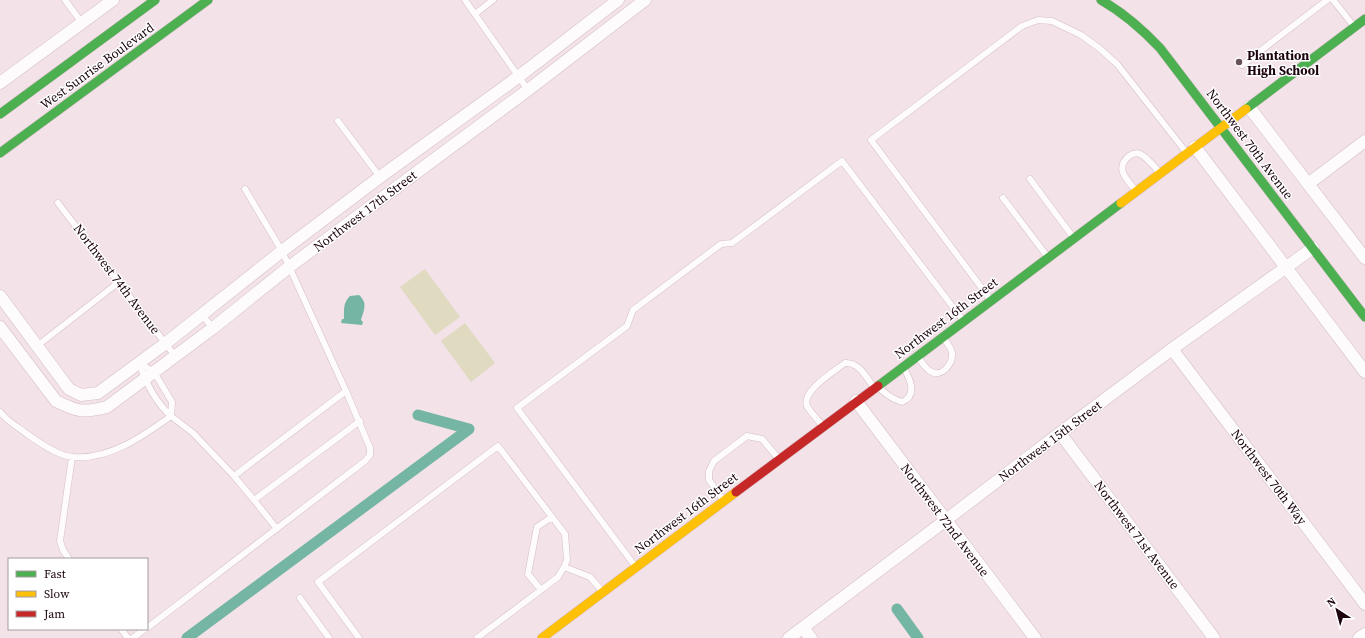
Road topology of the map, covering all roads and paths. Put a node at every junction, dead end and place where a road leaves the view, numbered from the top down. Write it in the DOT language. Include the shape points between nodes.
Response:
graph roads {
  1 [pos="65,0"];
  2 [pos="114,0"];
  3 [pos="155,0"];
  4 [pos="208,0"];
  5 [pos="465,0"];
  6 [pos="493,0"];
  7 [pos="618,0"];
  8 [pos="645,0"];
  9 [pos="1101,0"];
  10 [pos="1327,0"];
  11 [pos="1333,0"];
  12 [pos="475,14"];
  13 [pos="1365,19"];
  14 [pos="82,23"];
  15 [pos="1354,27"];
  16 [pos="1242,65"];
  17 [pos="518,77"];
  18 [pos="0,83"];
  19 [pos="528,90"];
  20 [pos="1249,107"];
  21 [pos="0,114"];
  22 [pos="338,120"];
  23 [pos="1222,127"];
  24 [pos="1365,141"];
  25 [pos="1191,150"];
  26 [pos="0,152"];
  27 [pos="1160,173"];
  28 [pos="380,177"];
  29 [pos="1030,179"];
  30 [pos="1308,184"];
  31 [pos="245,189"];
  32 [pos="1136,191"];
  33 [pos="1003,198"];
  34 [pos="58,203"];
  35 [pos="1074,238"];
  36 [pos="1313,248"];
  37 [pos="282,251"];
  38 [pos="1048,258"];
  39 [pos="1365,258"];
  40 [pos="289,267"];
  41 [pos="1285,268"];
  42 [pos="119,282"];
  43 [pos="0,296"];
  44 [pos="991,300"];
  45 [pos="202,315"];
  46 [pos="1365,317"];
  47 [pos="963,321"];
  48 [pos="0,327"];
  49 [pos="213,328"];
  50 [pos="942,336"];
  51 [pos="166,343"];
  52 [pos="37,346"];
  53 [pos="1172,349"];
  54 [pos="917,355"];
  55 [pos="175,356"];
  56 [pos="139,363"];
  57 [pos="902,366"];
  58 [pos="1365,372"];
  59 [pos="149,376"];
  60 [pos="875,387"];
  61 [pos="346,390"];
  62 [pos="856,401"];
  63 [pos="81,403"];
  64 [pos="0,414"];
  65 [pos="171,416"];
  66 [pos="360,422"];
  67 [pos="823,426"];
  68 [pos="1060,433"];
  69 [pos="72,457"];
  70 [pos="779,459"];
  71 [pos="234,476"];
  72 [pos="254,500"];
  73 [pos="724,501"];
  74 [pos="552,517"];
  75 [pos="946,520"];
  76 [pos="277,529"];
  77 [pos="68,558"];
  78 [pos="564,567"];
  79 [pos="636,567"];
  80 [pos="541,590"];
  81 [pos="602,592"];
  82 [pos="300,598"];
  83 [pos="1365,604"];
  84 [pos="148,626"];
  85 [pos="803,628"];
  86 [pos="122,630"];
  87 [pos="143,630"];
  88 [pos="1365,634"];
  89 [pos="128,638"];
  90 [pos="133,638"];
  91 [pos="329,638"];
  92 [pos="359,638"];
  93 [pos="477,638"];
  94 [pos="542,638"];
  95 [pos="789,638"];
  96 [pos="811,638"];
  97 [pos="1034,638"];
  98 [pos="1214,638"];
  99 [pos="1359,638"];
  1 -- 14 [label="lane"];
  2 -- 14 [label="street"];
  3 -- 21 [label="main road, West Sunrise Boulevard"];
  4 -- 26 [label="main road, West Sunrise Boulevard"];
  5 -- 12 [label="lane"];
  6 -- 12 [label="lane"];
  7 -- 17 [label="street, Northwest 17th Street"];
  8 -- 19 [label="street, Northwest 17th Street"];
  9 -- 23 [label="main road, Northwest 70th Avenue" via="1140,26"];
  10 -- 16 [label="lane"];
  11 -- 15 [label="lane"];
  12 -- 17 [label="lane"];
  13 -- 15 [label="main road, Northwest 16th Street"];
  14 -- 18 [label="street"];
  15 -- 20 [label="main road, Northwest 16th Street"];
  17 -- 19 [label="lane"];
  17 -- 28 [label="street, Northwest 17th Street"];
  19 -- 40 [label="street, Northwest 17th Street"];
  20 -- 23 [label="main road, Northwest 16th Street"];
  20 -- 30 [label="street"];
  22 -- 28 [label="lane"];
  23 -- 25 [label="main road, Northwest 16th Street"];
  23 -- 36 [label="main road, Northwest 70th Avenue"];
  24 -- 30 [label="street"];
  25 -- 27 [label="main road, Northwest 16th Street"];
  25 -- 41 [label="street"];
  25 -- 44 [label="lane" via="1117,64 1099,48 1081,35 1052,21 1038,20 1022,26 871,140"];
  27 -- 32 [label="main road, Northwest 16th Street"];
  27 -- 32 [label="lane" via="1140,154 1132,154 1121,166 1124,175"];
  28 -- 37 [label="street, Northwest 17th Street"];
  29 -- 35 [label="lane"];
  30 -- 39 [label="street"];
  31 -- 37 [label="lane"];
  32 -- 35 [label="main road, Northwest 16th Street"];
  33 -- 38 [label="lane"];
  34 -- 42 [label="lane, Northwest 74th Avenue"];
  35 -- 38 [label="main road, Northwest 16th Street"];
  36 -- 41 [label="street, Northwest 15th Street"];
  36 -- 46 [label="main road, Northwest 70th Avenue"];
  37 -- 40 [label="lane"];
  37 -- 45 [label="street, Northwest 17th Street"];
  38 -- 44 [label="main road, Northwest 16th Street"];
  40 -- 49 [label="street, Northwest 17th Street"];
  40 -- 61 [label="lane"];
  41 -- 53 [label="street, Northwest 15th Street"];
  41 -- 58 [label="street"];
  42 -- 51 [label="lane, Northwest 74th Avenue"];
  42 -- 52 [label="lane"];
  43 -- 52 [label="street"];
  44 -- 47 [label="main road, Northwest 16th Street"];
  45 -- 49 [label="lane"];
  45 -- 51 [label="street, Northwest 17th Street"];
  47 -- 50 [label="main road, Northwest 16th Street"];
  47 -- 79 [label="lane" via="842,161 732,243 721,244 633,310 627,326 517,408"];
  48 -- 63 [label="street" via="56,400 69,407"];
  49 -- 55 [label="street, Northwest 17th Street"];
  50 -- 54 [label="main road, Northwest 16th Street"];
  50 -- 54 [label="lane" via="952,353 949,366 944,371 929,371"];
  51 -- 55 [label="lane, Northwest 74th Avenue"];
  51 -- 56 [label="street, Northwest 17th Street"];
  52 -- 63 [label="street"];
  53 -- 68 [label="street, Northwest 15th Street"];
  53 -- 83 [label="street, Northwest 70th Way"];
  54 -- 57 [label="main road, Northwest 16th Street"];
  55 -- 59 [label="street, Northwest 17th Street"];
  56 -- 59 [label="lane"];
  56 -- 59 [label="lane"];
  56 -- 63 [label="street, Northwest 17th Street"];
  57 -- 60 [label="main road, Northwest 16th Street"];
  57 -- 60 [label="lane" via="912,385 907,401 894,400"];
  59 -- 63 [label="street, Northwest 17th Street" via="107,407 89,412"];
  59 -- 65 [label="lane" via="161,408"];
  59 -- 65 [label="lane" via="172,402"];
  60 -- 62 [label="main road, Northwest 16th Street"];
  60 -- 67 [label="lane" via="858,366 851,363 845,364 811,389 807,404"];
  61 -- 66 [label="lane"];
  61 -- 71 [label="lane"];
  62 -- 67 [label="main road, Northwest 16th Street"];
  62 -- 75 [label="street, Northwest 72nd Avenue"];
  64 -- 69 [label="lane" via="50,449"];
  65 -- 69 [label="lane" via="118,449 97,455"];
  65 -- 71 [label="lane" via="193,433"];
  66 -- 72 [label="lane"];
  66 -- 76 [label="lane" via="370,448 370,455"];
  67 -- 70 [label="main road, Northwest 16th Street"];
  68 -- 75 [label="street, Northwest 15th Street"];
  68 -- 98 [label="street, Northwest 71st Avenue"];
  69 -- 77 [label="lane" via="60,541"];
  70 -- 73 [label="main road, Northwest 16th Street"];
  70 -- 73 [label="lane" via="762,439 747,436 719,457 714,461 709,480"];
  71 -- 72 [label="lane"];
  72 -- 76 [label="lane"];
  73 -- 79 [label="main road, Northwest 16th Street"];
  74 -- 78 [label="lane" via="565,534 567,560"];
  74 -- 80 [label="lane" via="537,527 528,574"];
  74 -- 92 [label="lane" via="498,446 318,582"];
  75 -- 85 [label="street, Northwest 15th Street"];
  75 -- 97 [label="street, Northwest 72nd Avenue"];
  76 -- 84 [label="lane"];
  78 -- 80 [label="lane" via="558,577"];
  78 -- 81 [label="lane" via="590,577"];
  79 -- 81 [label="main road, Northwest 16th Street"];
  80 -- 93 [label="lane"];
  81 -- 94 [label="main road, Northwest 16th Street"];
  82 -- 91 [label="lane"];
  85 -- 95 [label="street, Northwest 15th Street"];
  85 -- 96 [label="street"];
  86 -- 89 [label="lane"];
  87 -- 90 [label="lane"];
  88 -- 99 [label="street"];
}
